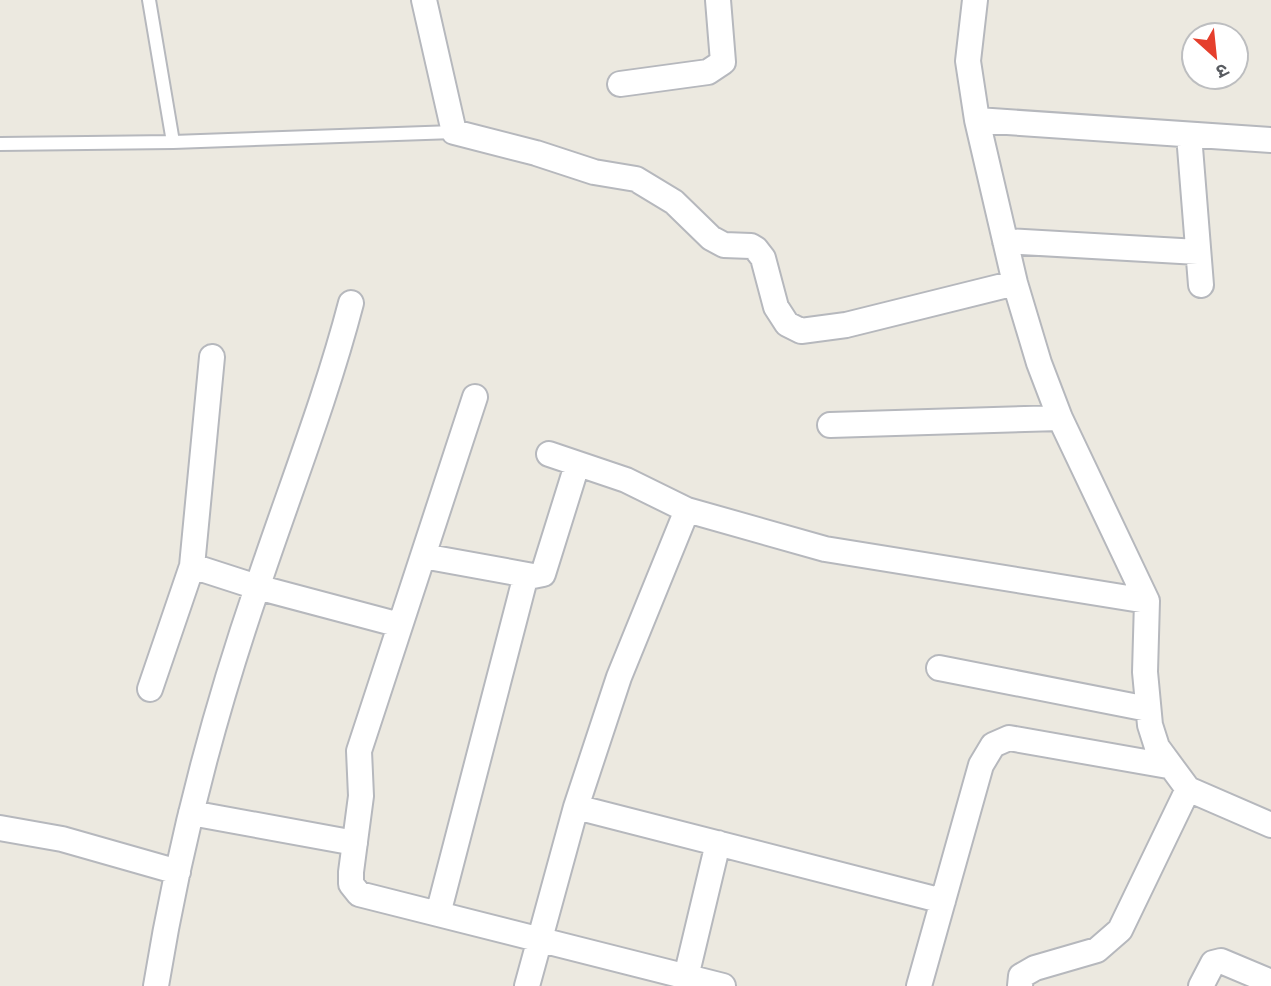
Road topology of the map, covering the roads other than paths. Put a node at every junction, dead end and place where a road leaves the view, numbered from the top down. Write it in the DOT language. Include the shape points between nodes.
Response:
graph roads {
  1 [pos="149,0"];
  2 [pos="424,0"];
  3 [pos="718,0"];
  4 [pos="975,0"];
  5 [pos="620,84"];
  6 [pos="977,120"];
  7 [pos="454,132"];
  8 [pos="1189,135"];
  9 [pos="1271,140"];
  10 [pos="173,142"];
  11 [pos="0,144"];
  12 [pos="1005,241"];
  13 [pos="1198,252"];
  14 [pos="1014,283"];
  15 [pos="1201,285"];
  16 [pos="351,303"];
  17 [pos="212,357"];
  18 [pos="475,397"];
  19 [pos="1059,418"];
  20 [pos="830,425"];
  21 [pos="549,454"];
  22 [pos="577,464"];
  23 [pos="687,510"];
  24 [pos="423,556"];
  25 [pos="192,566"];
  26 [pos="526,575"];
  27 [pos="257,587"];
  28 [pos="1147,601"];
  29 [pos="400,625"];
  30 [pos="939,668"];
  31 [pos="150,689"];
  32 [pos="1148,709"];
  33 [pos="1168,765"];
  34 [pos="1188,789"];
  35 [pos="576,807"];
  36 [pos="191,813"];
  37 [pos="1271,825"];
  38 [pos="0,828"];
  39 [pos="355,843"];
  40 [pos="718,844"];
  41 [pos="177,872"];
  42 [pos="943,901"];
  43 [pos="439,914"];
  44 [pos="538,938"];
  45 [pos="686,976"];
  46 [pos="1271,982"];
  47 [pos="156,986"];
  48 [pos="527,986"];
  49 [pos="723,986"];
  50 [pos="919,986"];
  51 [pos="1020,986"];
  52 [pos="1202,986"];
  1 -- 10 [label="lane"];
  2 -- 7 [label="street"];
  3 -- 5 [label="street" via="723,62 708,72"];
  4 -- 6 [label="street" via="968,61"];
  6 -- 8 [label="street"];
  6 -- 12 [label="street"];
  7 -- 10 [label="lane"];
  7 -- 14 [label="street" via="594,172 636,179 674,202 710,238 724,245 756,249 763,258 776,307 787,324 801,331 846,325"];
  8 -- 9 [label="street"];
  8 -- 13 [label="street"];
  10 -- 11 [label="lane"];
  12 -- 13 [label="street"];
  12 -- 14 [label="street"];
  13 -- 15 [label="street"];
  14 -- 19 [label="street"];
  16 -- 27 [label="street"];
  17 -- 25 [label="street"];
  18 -- 24 [label="street"];
  19 -- 20 [label="street"];
  19 -- 28 [label="street"];
  21 -- 22 [label="street"];
  22 -- 23 [label="street" via="626,480"];
  22 -- 26 [label="street" via="542,574"];
  23 -- 28 [label="street" via="825,549"];
  23 -- 35 [label="street" via="619,677"];
  24 -- 26 [label="street"];
  24 -- 29 [label="street"];
  25 -- 27 [label="street"];
  25 -- 31 [label="street"];
  26 -- 43 [label="street"];
  27 -- 29 [label="street"];
  27 -- 36 [label="street" via="211,729"];
  28 -- 32 [label="street" via="1144,662"];
  29 -- 39 [label="street" via="359,751 361,796"];
  30 -- 32 [label="street"];
  32 -- 33 [label="street" via="1157,747"];
  33 -- 34 [label="street"];
  33 -- 42 [label="street" via="1009,738 993,746 981,765"];
  34 -- 37 [label="street"];
  34 -- 51 [label="street" via="1120,930 1097,950 1035,968 1021,976"];
  35 -- 40 [label="street"];
  35 -- 44 [label="street"];
  36 -- 39 [label="street"];
  36 -- 41 [label="street"];
  38 -- 41 [label="street" via="62,839"];
  39 -- 43 [label="street" via="351,884 359,894"];
  40 -- 42 [label="street"];
  40 -- 45 [label="street"];
  41 -- 47 [label="street"];
  42 -- 50 [label="street"];
  43 -- 44 [label="street"];
  44 -- 45 [label="street"];
  44 -- 48 [label="street"];
  45 -- 49 [label="street"];
  46 -- 52 [label="street" via="1221,961 1213,963"];
}
